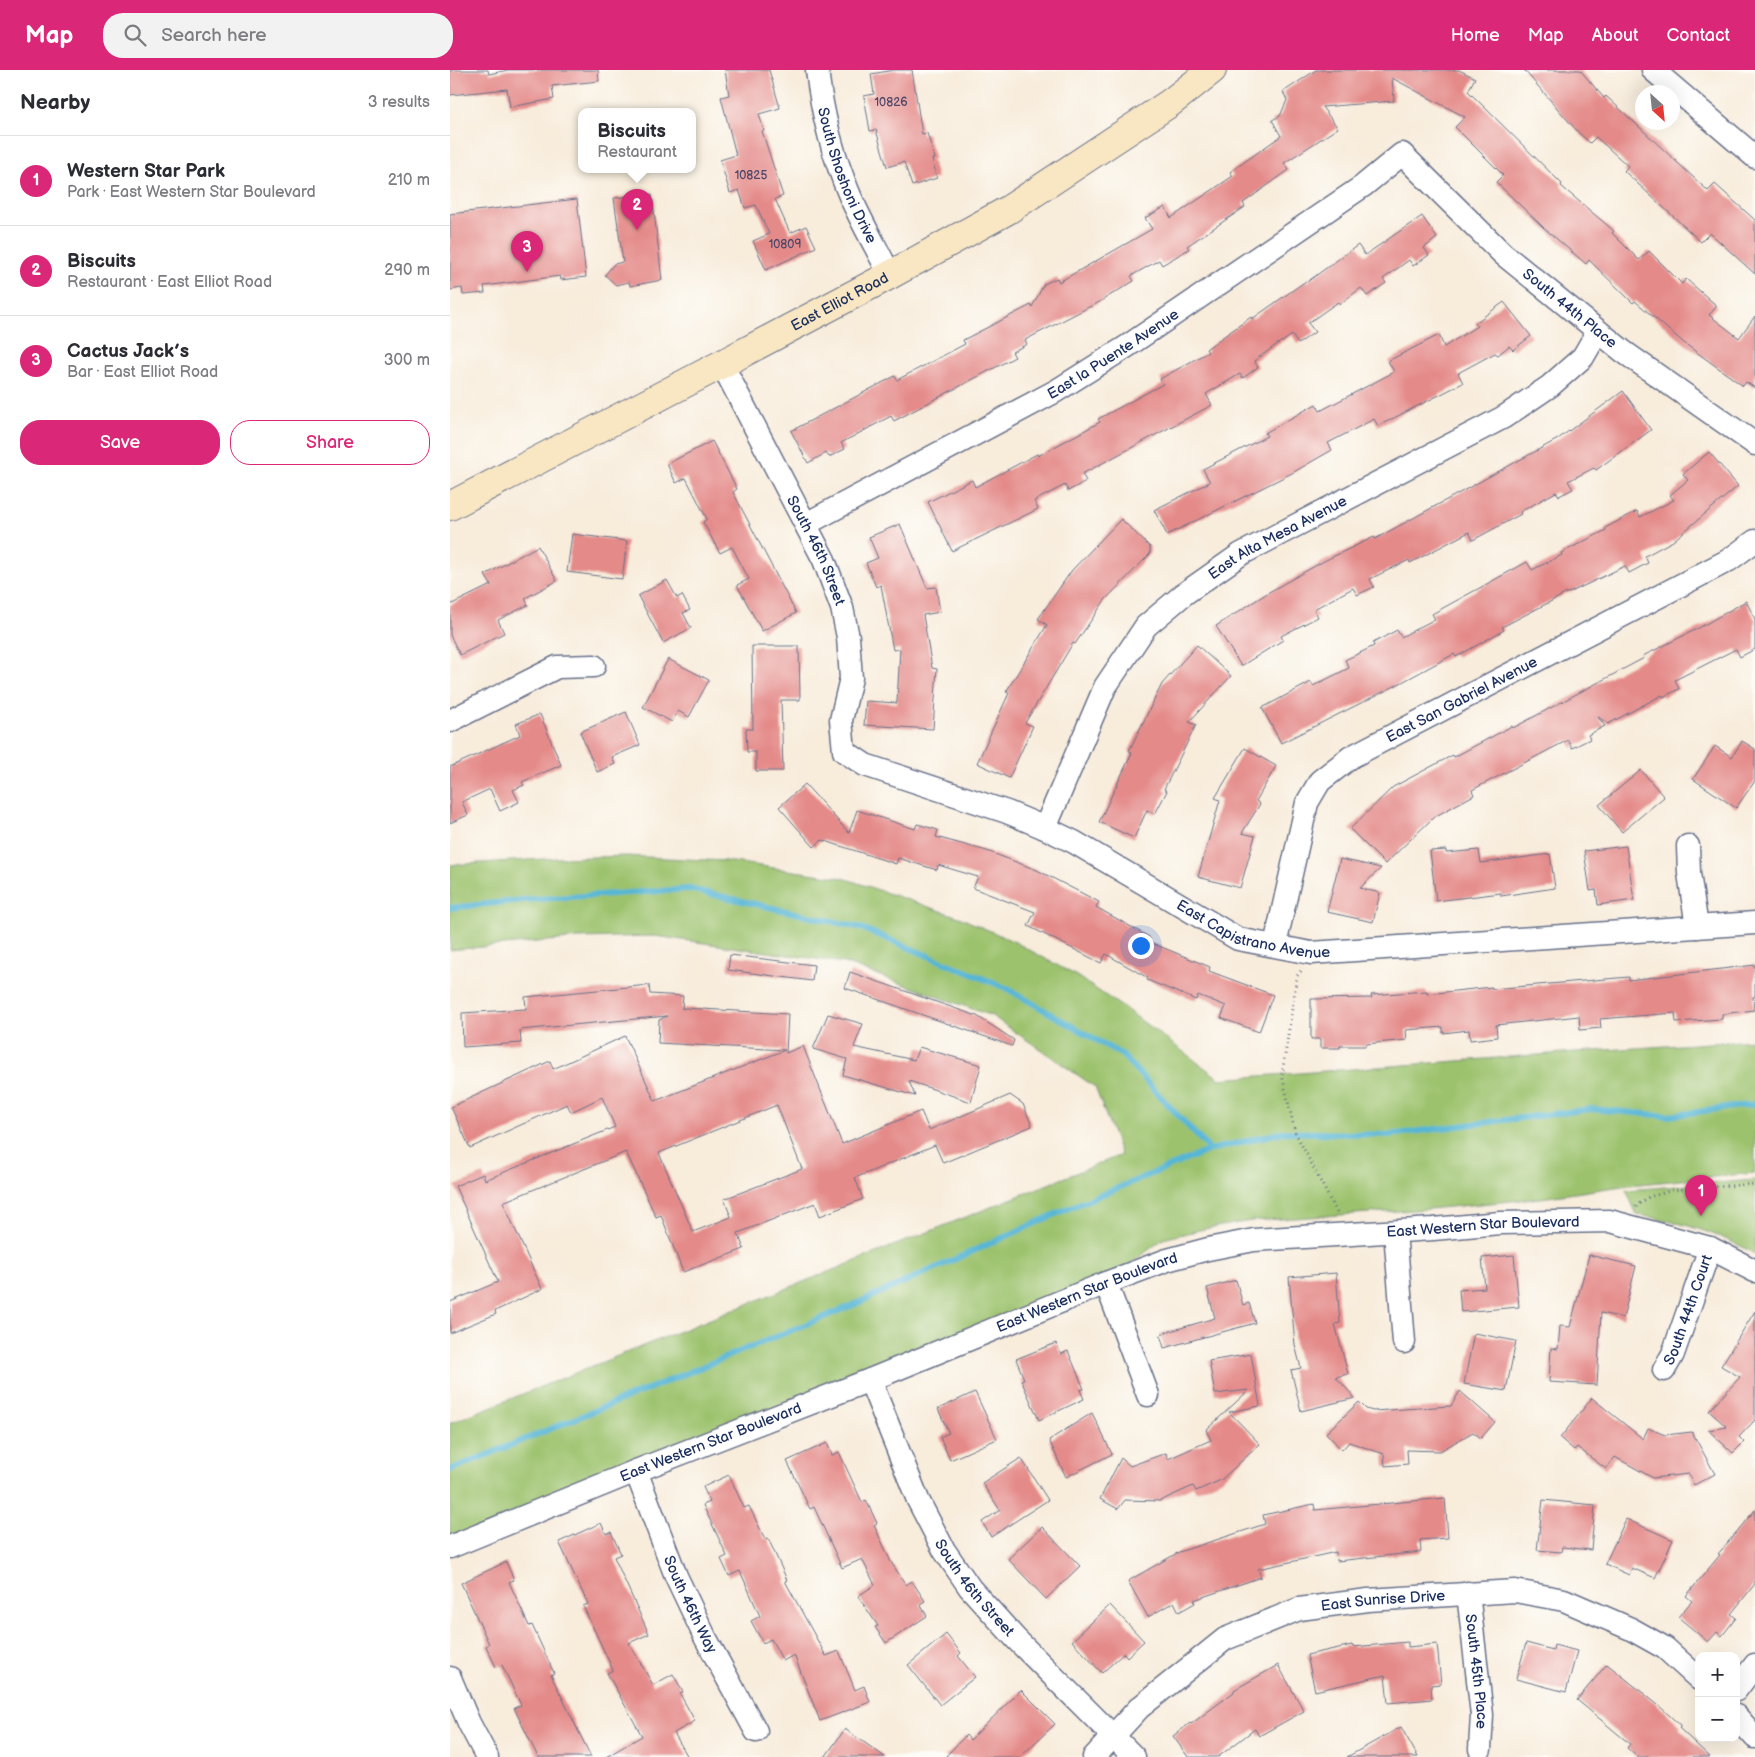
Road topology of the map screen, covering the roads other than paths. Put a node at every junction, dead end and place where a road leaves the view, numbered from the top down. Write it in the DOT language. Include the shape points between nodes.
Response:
graph roads {
  1 [pos="817,70"];
  2 [pos="1212,70"];
  3 [pos="1653,70"];
  4 [pos="1402,154"];
  5 [pos="1755,157"];
  6 [pos="890,275"];
  7 [pos="1598,331"];
  8 [pos="722,364"];
  9 [pos="1755,444"];
  10 [pos="450,506"];
  11 [pos="806,524"];
  12 [pos="1755,541"];
  13 [pos="594,666"];
  14 [pos="452,716"];
  15 [pos="844,751"];
  16 [pos="1045,828"];
  17 [pos="1688,846"];
  18 [pos="1755,923"];
  19 [pos="1698,927"];
  20 [pos="1275,945"];
  21 [pos="1395,1232"];
  22 [pos="1710,1248"];
  23 [pos="1755,1271"];
  24 [pos="1106,1284"];
  25 [pos="1404,1342"];
  26 [pos="1664,1370"];
  27 [pos="870,1380"];
  28 [pos="1148,1395"];
  29 [pos="636,1471"];
  30 [pos="450,1547"];
  31 [pos="1468,1593"];
  32 [pos="1755,1665"];
  33 [pos="1695,1675"];
  34 [pos="450,1678"];
  35 [pos="1740,1685"];
  36 [pos="1740,1720"];
  37 [pos="756,1731"];
  38 [pos="1113,1736"];
  39 [pos="1755,1737"];
  40 [pos="1480,1749"];
  41 [pos="487,1757"];
  42 [pos="1094,1757"];
  43 [pos="1134,1757"];
  1 -- 6 [label="street, South Shoshoni Drive" via="833,150 851,197"];
  2 -- 6 [label="main road, East Elliot Road" via="1170,103 1008,210"];
  3 -- 5 [label="street"];
  4 -- 7 [label="street, South 44th Place" via="1503,254"];
  4 -- 11 [label="street, East la Puente Avenue" via="1346,197 1056,391"];
  6 -- 8 [label="main road, East Elliot Road"];
  7 -- 9 [label="street, South 44th Place"];
  7 -- 16 [label="street, East Alta Mesa Avenue" via="1583,356 1550,386 1504,418 1241,554 1184,594 1146,626 1105,688"];
  8 -- 10 [label="main road, East Elliot Road"];
  8 -- 11 [label="street, South 46th Street"];
  11 -- 15 [label="street, South 46th Street" via="842,608 848,637 851,678 841,720"];
  12 -- 20 [label="street, East San Gabriel Avenue" via="1729,560 1351,757 1320,781 1308,803"];
  13 -- 14 [label="street" via="557,667"];
  15 -- 16 [label="street, East Capistrano Avenue" via="865,765 1007,812"];
  16 -- 20 [label="street, East Capistrano Avenue" via="1238,938"];
  17 -- 19 [label="street"];
  18 -- 19 [label="street, East Capistrano Avenue"];
  19 -- 20 [label="street, East Capistrano Avenue" via="1312,953"];
  21 -- 22 [label="street, East Western Star Boulevard" via="1500,1223 1610,1221"];
  21 -- 24 [label="street, East Western Star Boulevard" via="1254,1240 1167,1260"];
  21 -- 25 [label="street"];
  22 -- 23 [label="street, East Western Star Boulevard"];
  22 -- 26 [label="street, South 44th Court" via="1673,1354"];
  24 -- 27 [label="street, East Western Star Boulevard"];
  24 -- 28 [label="street"];
  27 -- 29 [label="street, East Western Star Boulevard"];
  27 -- 38 [label="street, South 46th Street" via="918,1500 944,1550 970,1588 1016,1639"];
  29 -- 30 [label="street, East Western Star Boulevard"];
  29 -- 37 [label="street, South 46th Way" via="676,1576 704,1636"];
  31 -- 33 [label="street, East Sunrise Drive" via="1515,1591 1564,1600 1666,1648"];
  31 -- 38 [label="street, East Sunrise Drive" via="1299,1609 1225,1639 1139,1708"];
  31 -- 40 [label="street, South 45th Place" via="1482,1716"];
  32 -- 35 [label="street"];
  34 -- 41 [label="street"];
  36 -- 39 [label="street"];
  38 -- 42 [label="street, East Sunrise Drive"];
  38 -- 43 [label="street, South 46th Street"];
}
